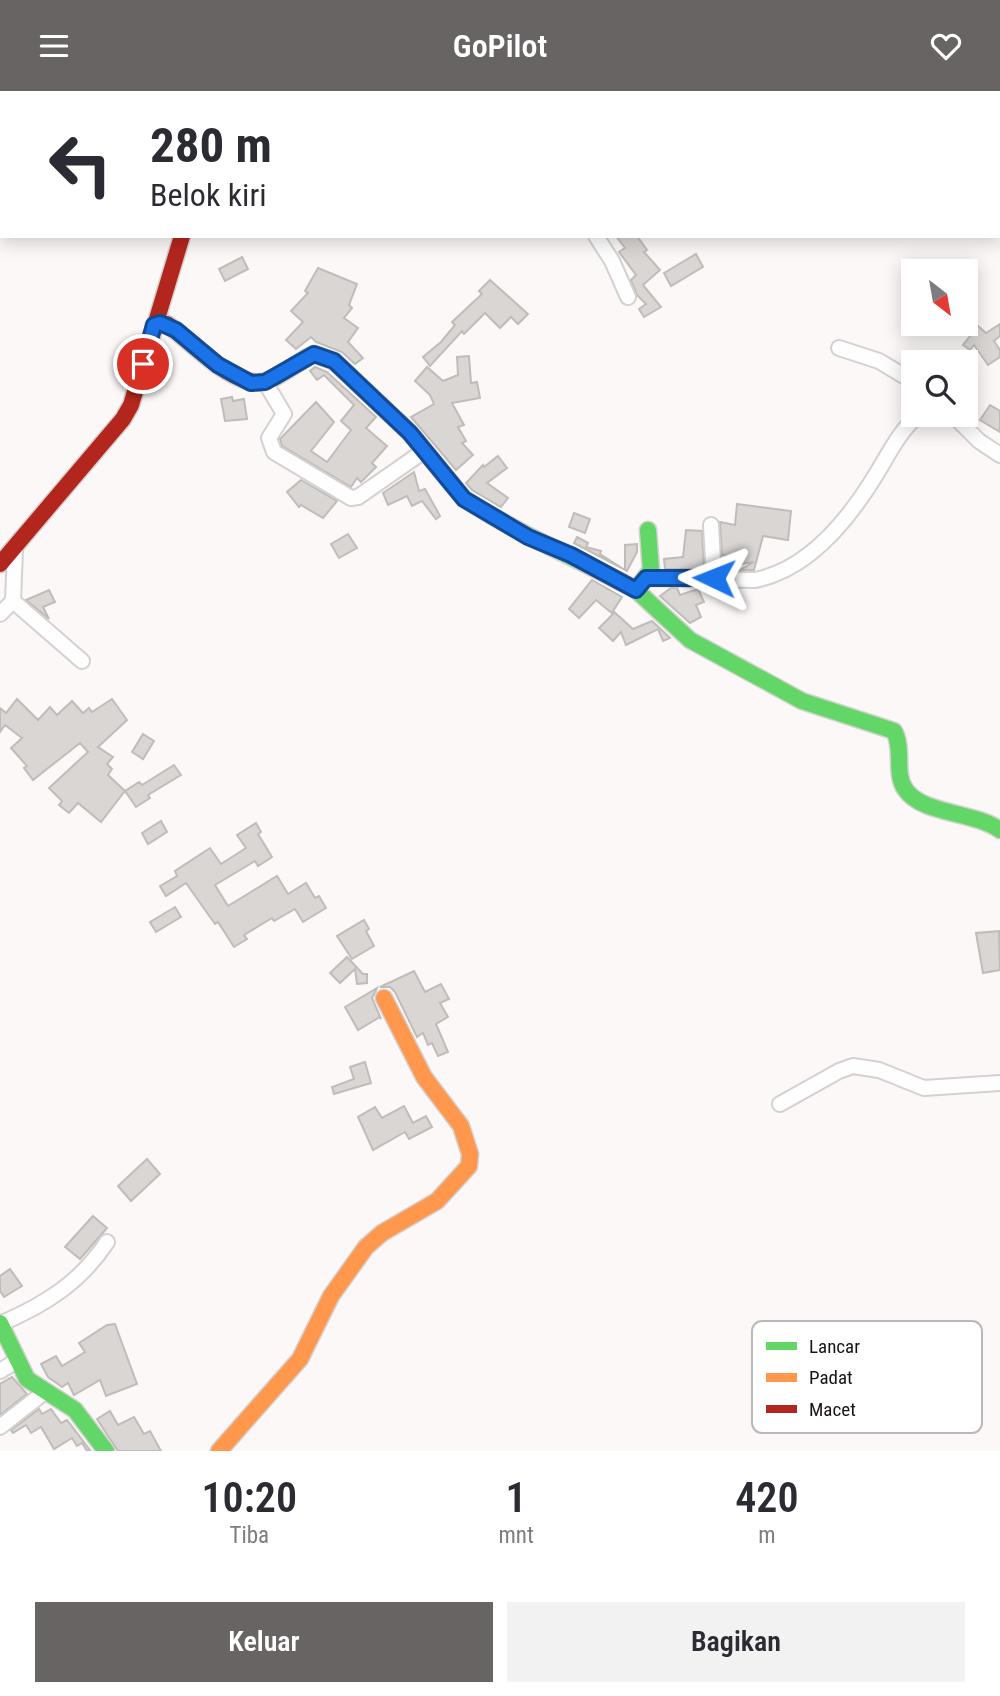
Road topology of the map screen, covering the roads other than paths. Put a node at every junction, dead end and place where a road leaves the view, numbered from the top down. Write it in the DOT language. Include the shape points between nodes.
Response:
graph roads {
  1 [pos="181,238"];
  2 [pos="597,238"];
  3 [pos="628,297"];
  4 [pos="154,325"];
  5 [pos="839,348"];
  6 [pos="901,374"];
  7 [pos="265,382"];
  8 [pos="906,427"];
  9 [pos="965,427"];
  10 [pos="424,451"];
  11 [pos="1000,456"];
  12 [pos="711,525"];
  13 [pos="648,530"];
  14 [pos="15,550"];
  15 [pos="0,564"];
  16 [pos="714,578"];
  17 [pos="641,584"];
  18 [pos="13,601"];
  19 [pos="0,614"];
  20 [pos="82,661"];
  21 [pos="1000,830"];
  22 [pos="384,998"];
  23 [pos="1000,1083"];
  24 [pos="779,1104"];
  25 [pos="107,1243"];
  26 [pos="0,1324"];
  27 [pos="16,1361"];
  28 [pos="0,1371"];
  29 [pos="46,1391"];
  30 [pos="0,1427"];
  31 [pos="106,1451"];
  32 [pos="219,1451"];
  1 -- 4 [label="street"];
  2 -- 3 [label="street"];
  4 -- 7 [label="street" via="167,324 241,379"];
  4 -- 14 [label="street" via="123,419"];
  5 -- 6 [label="street" via="879,361"];
  7 -- 10 [label="street" via="300,359 323,356 361,385"];
  7 -- 10 [label="street" via="284,414 268,438 274,452 351,498"];
  8 -- 16 [label="street" via="843,522 803,560 767,577 744,581"];
  9 -- 11 [label="street"];
  10 -- 17 [label="street" via="473,505 528,537"];
  12 -- 16 [label="street"];
  13 -- 17 [label="street" via="652,561"];
  14 -- 15 [label="street"];
  14 -- 18 [label="street"];
  16 -- 17 [label="street"];
  17 -- 21 [label="street" via="690,640 802,701 894,731 902,743 905,791 945,810 968,813"];
  18 -- 19 [label="street"];
  18 -- 20 [label="street"];
  22 -- 32 [label="street" via="424,1077 461,1126 469,1166 437,1201 366,1247 331,1296 300,1359"];
  23 -- 24 [label="street" via="924,1088 879,1070 853,1066"];
  25 -- 26 [label="street" via="69,1287"];
  26 -- 27 [label="street"];
  27 -- 28 [label="street"];
  27 -- 29 [label="street" via="27,1379"];
  29 -- 30 [label="street"];
  29 -- 31 [label="street" via="75,1410"];
}
